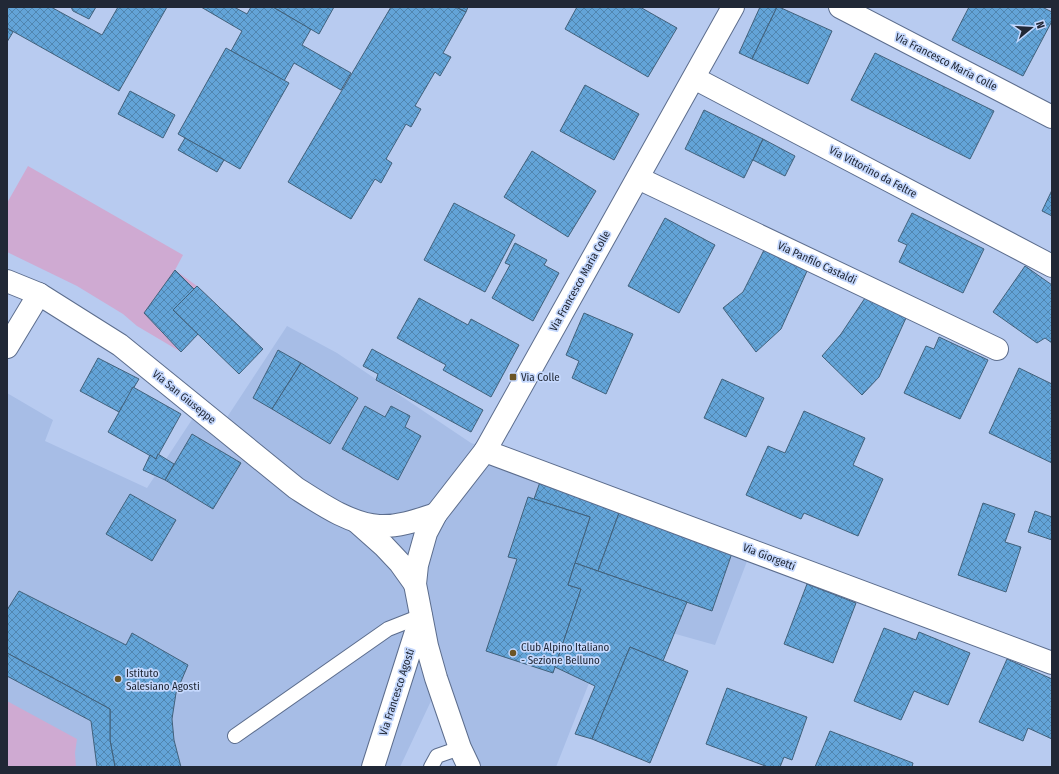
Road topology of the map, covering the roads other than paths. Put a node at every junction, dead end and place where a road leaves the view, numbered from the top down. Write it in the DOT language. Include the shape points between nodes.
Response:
graph roads {
  1 [pos="733,7"];
  2 [pos="840,7"];
  3 [pos="694,78"];
  4 [pos="1052,117"];
  5 [pos="638,178"];
  6 [pos="1052,266"];
  7 [pos="7,281"];
  8 [pos="39,294"];
  9 [pos="7,347"];
  10 [pos="997,349"];
  11 [pos="485,451"];
  12 [pos="436,514"];
  13 [pos="357,522"];
  14 [pos="415,584"];
  15 [pos="421,616"];
  16 [pos="1052,664"];
  17 [pos="235,736"];
  18 [pos="460,748"];
  19 [pos="373,767"];
  20 [pos="431,767"];
  21 [pos="469,767"];
  1 -- 3 [label="street, Via Francesco Maria Colle"];
  2 -- 4 [label="street, Via Francesco Maria Colle"];
  3 -- 5 [label="street, Via Francesco Maria Colle"];
  3 -- 6 [label="street, Via Vittorino da Feltre"];
  5 -- 10 [label="street, Via Panfilo Castaldi"];
  5 -- 11 [label="street, Via Francesco Maria Colle"];
  7 -- 8 [label="street, Via San Giuseppe"];
  8 -- 9 [label="street"];
  8 -- 13 [label="street, Via San Giuseppe" via="120,345 296,488"];
  11 -- 12 [label="street, Via Francesco Maria Colle"];
  11 -- 16 [label="street, Via Giorgetti"];
  12 -- 13 [label="street, Via San Giuseppe" via="396,525 379,526"];
  12 -- 14 [label="street, Via Francesco Maria Colle" via="421,549"];
  13 -- 14 [label="street, Via San Giuseppe" via="400,563"];
  14 -- 15 [label="street"];
  15 -- 17 [label="lane" via="388,629"];
  15 -- 18 [label="street" via="436,678"];
  15 -- 19 [label="street, Via Francesco Agosti"];
  18 -- 20 [label="lane" via="437,756"];
  18 -- 21 [label="street"];
}
